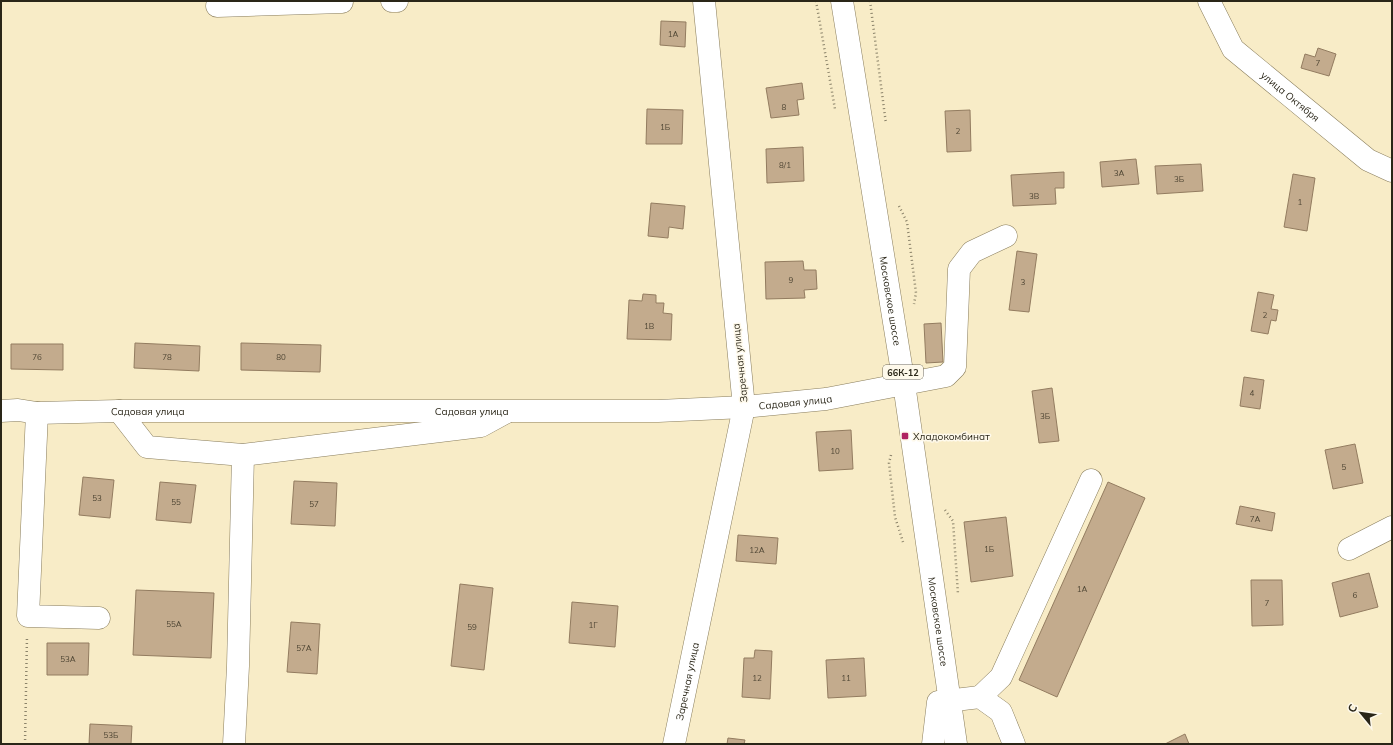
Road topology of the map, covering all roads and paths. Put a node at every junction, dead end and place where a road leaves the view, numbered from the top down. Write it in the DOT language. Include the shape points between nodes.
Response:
graph roads {
  1 [pos="342,1"];
  2 [pos="392,1"];
  3 [pos="397,1"];
  4 [pos="704,1"];
  5 [pos="842,1"];
  6 [pos="1210,1"];
  7 [pos="217,6"];
  8 [pos="1392,171"];
  9 [pos="1006,236"];
  10 [pos="904,384"];
  11 [pos="744,407"];
  12 [pos="1,410"];
  13 [pos="120,411"];
  14 [pos="508,412"];
  15 [pos="37,413"];
  16 [pos="243,455"];
  17 [pos="1091,480"];
  18 [pos="1392,528"];
  19 [pos="1349,550"];
  20 [pos="28,616"];
  21 [pos="99,618"];
  22 [pos="980,697"];
  23 [pos="949,701"];
  24 [pos="25,744"];
  25 [pos="234,744"];
  26 [pos="674,744"];
  27 [pos="933,744"];
  28 [pos="956,744"];
  29 [pos="1014,744"];
  1 -- 7 [label="street"];
  2 -- 3 [label="street"];
  4 -- 11 [label="street, Заречная улица"];
  5 -- 10 [label="street, Московское шоссе / 66К-12"];
  6 -- 8 [label="street, улица Октября" via="1233,49 1368,160"];
  9 -- 10 [label="street, Садовая улица" via="972,252 959,270 955,367 946,376"];
  10 -- 11 [label="street, Садовая улица" via="826,399"];
  10 -- 23 [label="street, Московское шоссе / 66К-12"];
  11 -- 14 [label="street, Садовая улица" via="658,411"];
  11 -- 26 [label="street, Заречная улица"];
  12 -- 15 [label="street, Садовая улица"];
  13 -- 14 [label="street, Садовая улица"];
  13 -- 15 [label="street, Садовая улица"];
  13 -- 16 [label="street" via="147,447"];
  14 -- 16 [label="street" via="481,426"];
  15 -- 20 [label="street"];
  16 -- 25 [label="street"];
  17 -- 22 [label="street" via="1001,677"];
  18 -- 19 [label="street"];
  20 -- 21 [label="street"];
  20 -- 24 [label="path"];
  22 -- 23 [label="street"];
  22 -- 29 [label="street" via="1000,712"];
  23 -- 27 [label="street" via="938,702"];
  23 -- 28 [label="street, Московское шоссе / 66К-12"];
}
